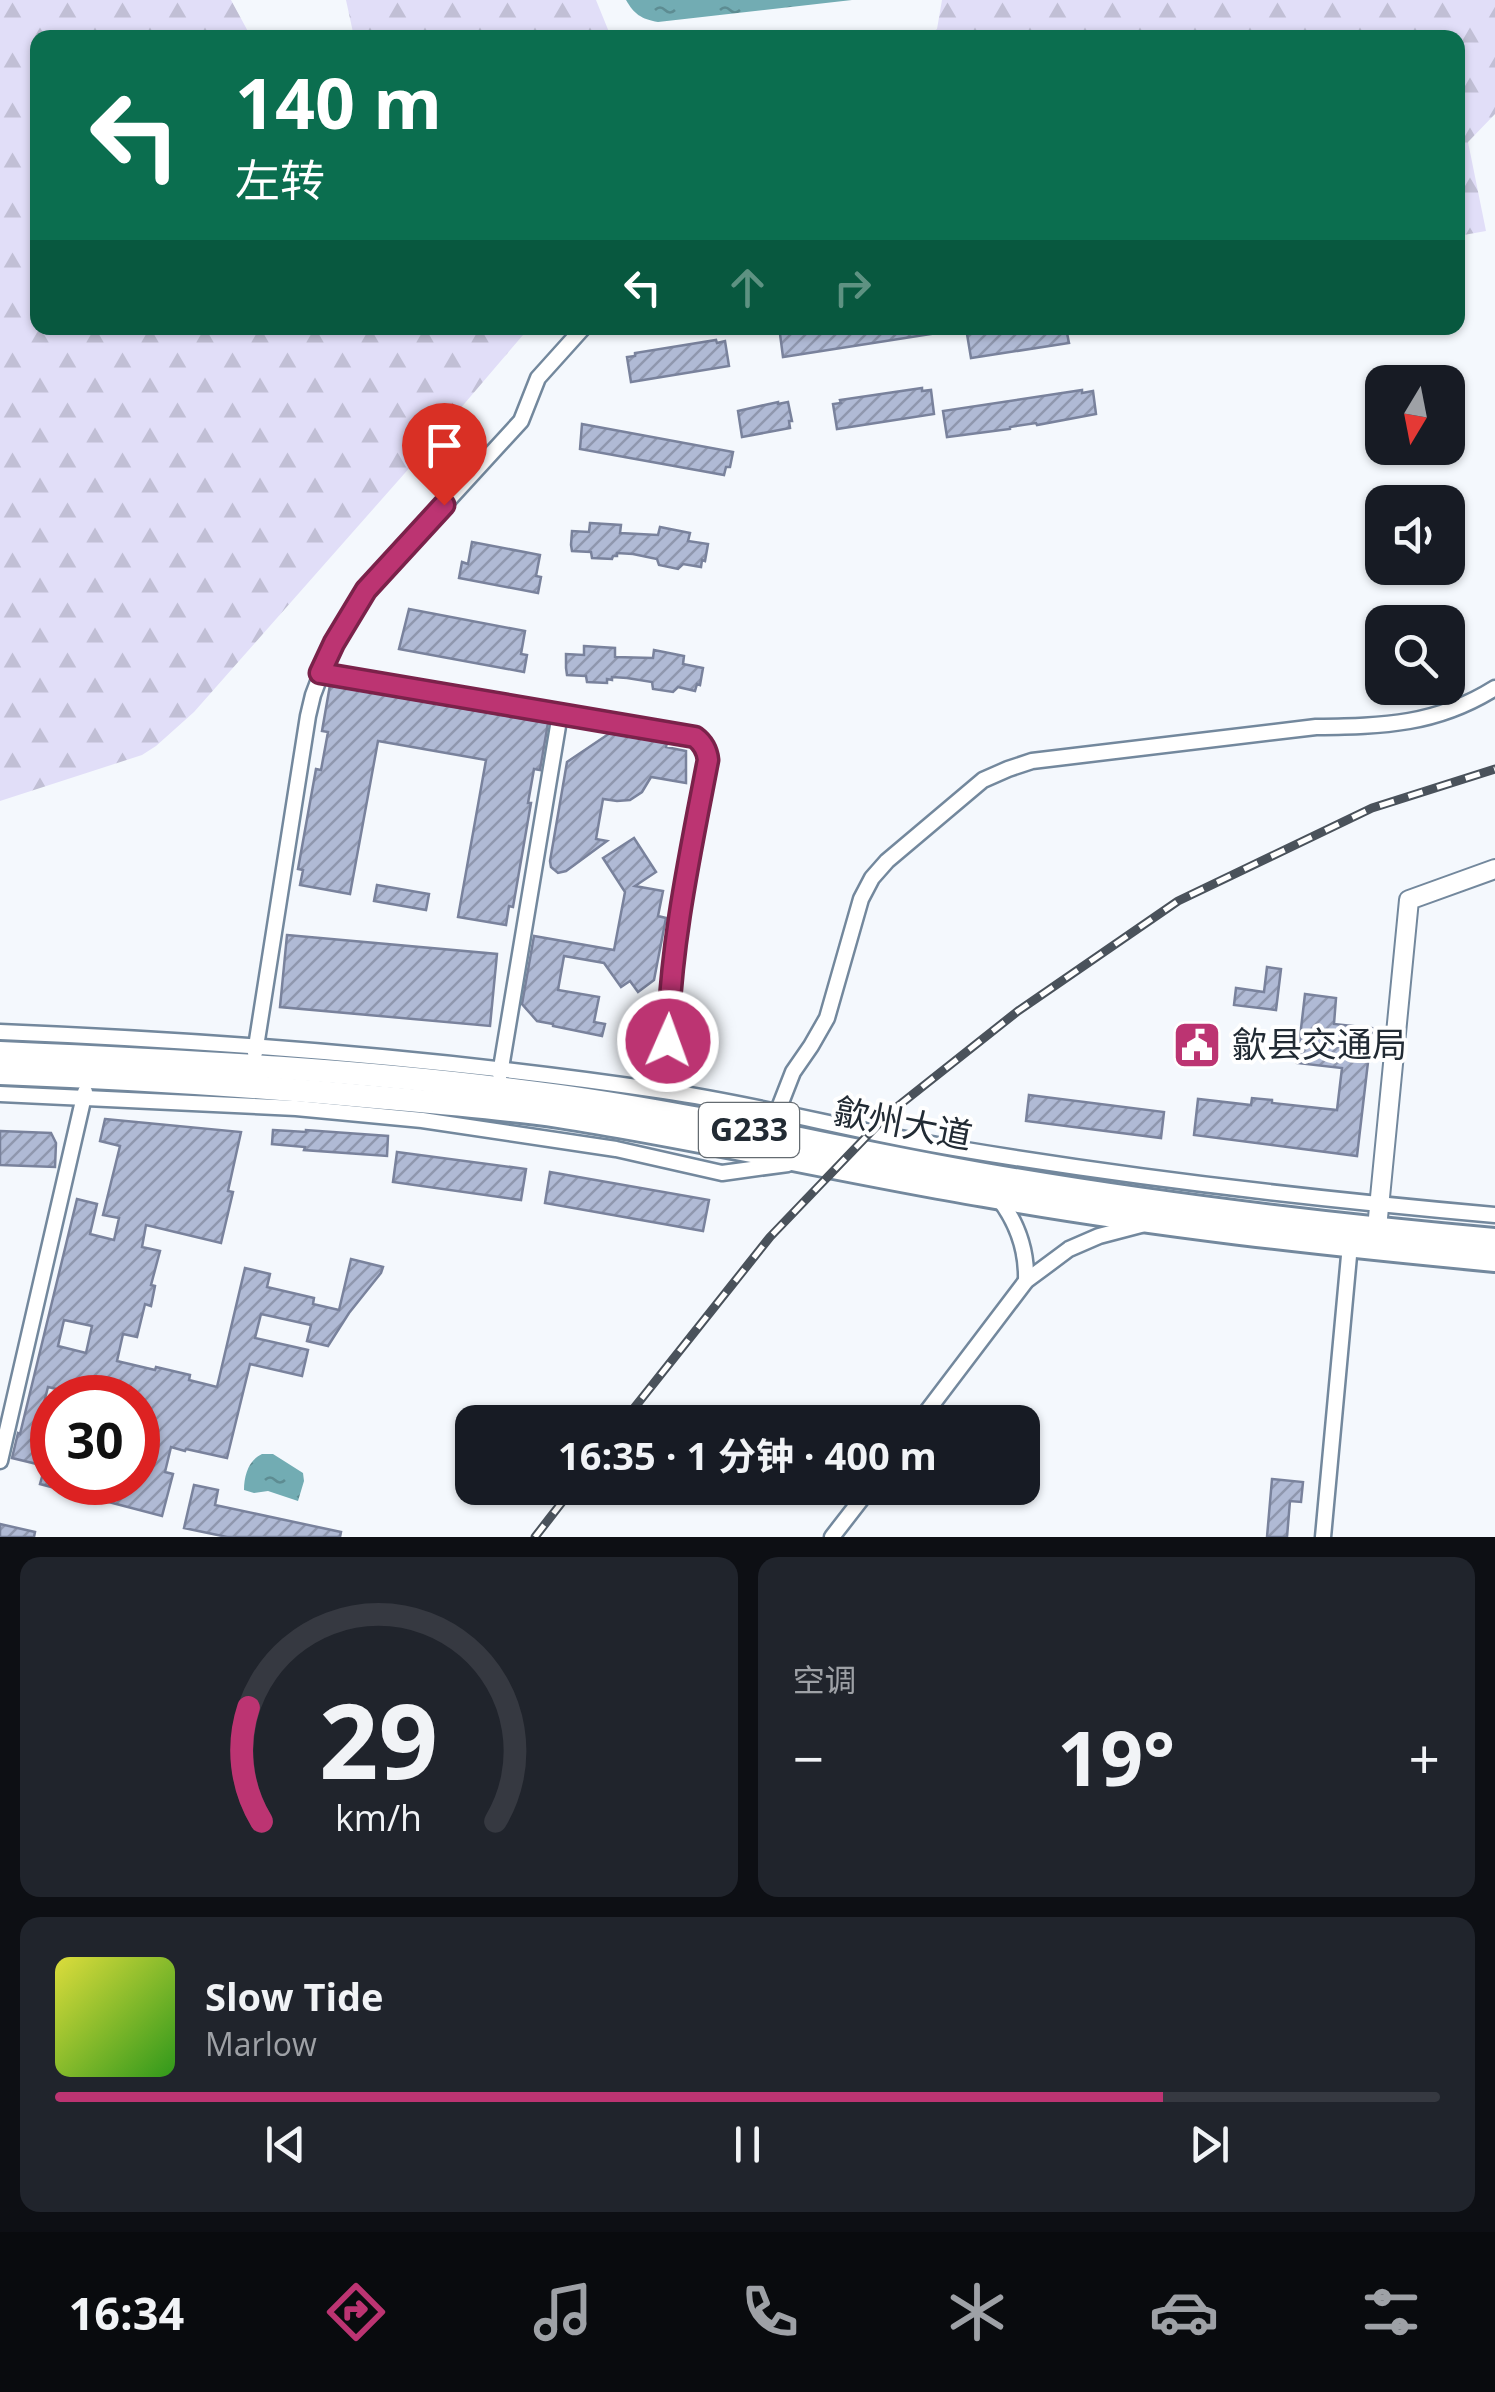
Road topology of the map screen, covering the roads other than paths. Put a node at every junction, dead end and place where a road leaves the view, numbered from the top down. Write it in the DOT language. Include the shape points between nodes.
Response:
graph roads {
  1 [pos="577,335"];
  2 [pos="320,673"];
  3 [pos="1495,688"];
  4 [pos="560,714"];
  5 [pos="1495,869"];
  6 [pos="0,1032"];
  7 [pos="0,1053"];
  8 [pos="254,1056"];
  9 [pos="0,1073"];
  10 [pos="499,1079"];
  11 [pos="86,1086"];
  12 [pos="670,1092"];
  13 [pos="0,1094"];
  14 [pos="774,1124"];
  15 [pos="998,1198"];
  16 [pos="1379,1204"];
  17 [pos="1495,1215"];
  18 [pos="1151,1222"];
  19 [pos="1377,1228"];
  20 [pos="1495,1240"];
  21 [pos="1350,1245"];
  22 [pos="1495,1260"];
  23 [pos="1026,1281"];
  24 [pos="932,1405"];
  25 [pos="0,1461"];
  26 [pos="857,1505"];
  27 [pos="832,1537"];
  28 [pos="1323,1537"];
  1 -- 2 [label="street" via="538,378 521,420 366,590"];
  2 -- 4 [label="street"];
  2 -- 8 [label="street"];
  3 -- 14 [label="street" via="1425,719 1032,761 983,780 887,861 866,888 827,1018 793,1072"];
  4 -- 10 [label="street"];
  4 -- 12 [label="street" via="695,737 706,749 671,972"];
  5 -- 16 [label="street" via="1409,900"];
  6 -- 8 [label="street"];
  7 -- 8 [label="highway, 歙州大道 / G233"];
  8 -- 10 [label="highway, 歙州大道 / G233"];
  9 -- 11 [label="highway, 歙州大道 / G233"];
  10 -- 12 [label="street"];
  10 -- 14 [label="highway, 歙州大道 / G233" via="592,1101"];
  11 -- 13 [label="street"];
  11 -- 15 [label="highway, 歙州大道 / G233" via="320,1092 556,1116"];
  11 -- 25 [label="street"];
  12 -- 14 [label="street"];
  14 -- 16 [label="street"];
  14 -- 19 [label="highway, 歙州大道 / G233" via="1080,1191"];
  15 -- 18 [label="highway, 歙州大道 / G233"];
  15 -- 23 [label="street" via="1023,1244"];
  16 -- 17 [label="street"];
  16 -- 19 [label="street"];
  18 -- 21 [label="highway, 歙州大道 / G233"];
  18 -- 23 [label="street" via="1086,1242"];
  19 -- 20 [label="highway, 歙州大道 / G233"];
  21 -- 22 [label="highway, 歙州大道 / G233"];
  21 -- 28 [label="street"];
  23 -- 24 [label="street"];
  26 -- 27 [label="street"];
}
